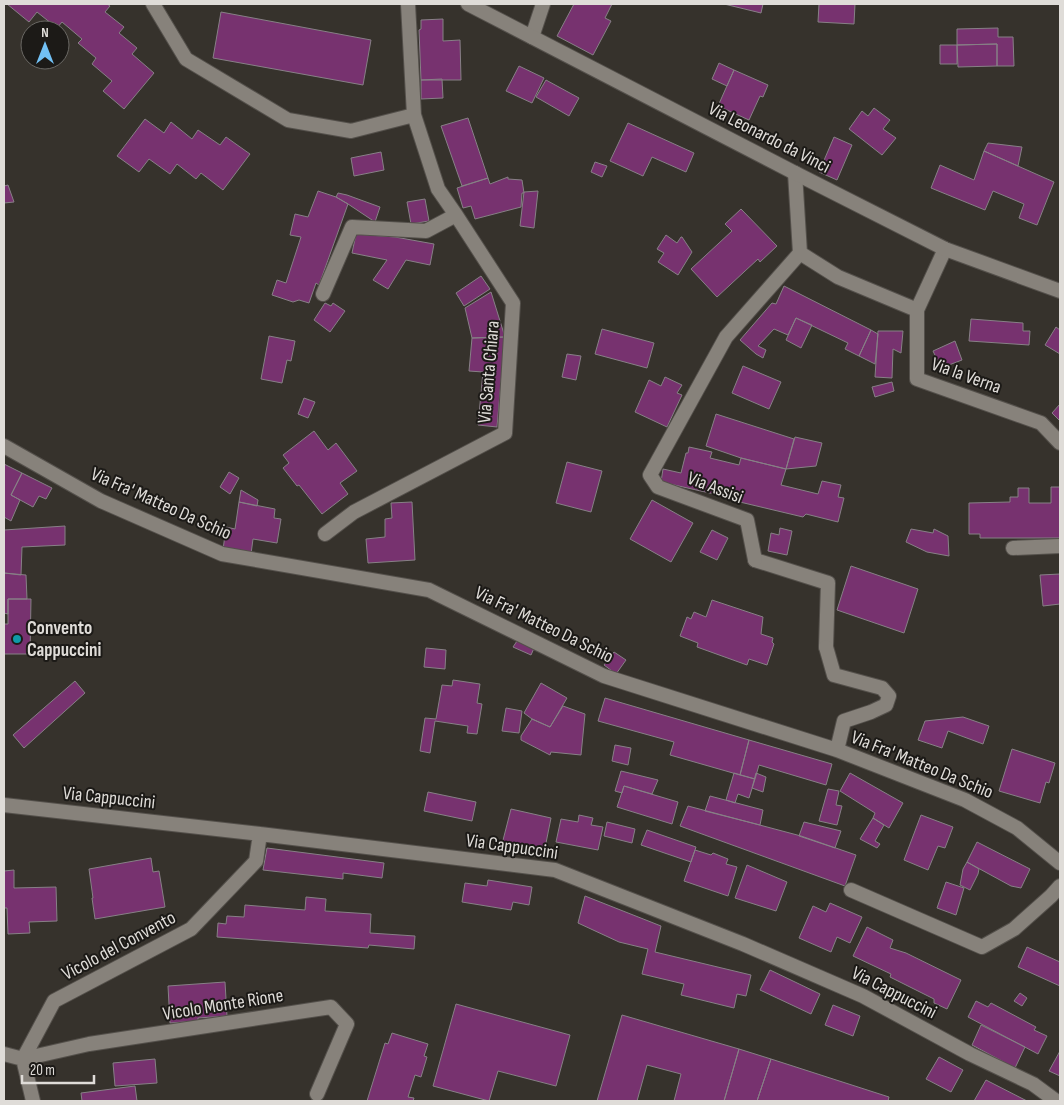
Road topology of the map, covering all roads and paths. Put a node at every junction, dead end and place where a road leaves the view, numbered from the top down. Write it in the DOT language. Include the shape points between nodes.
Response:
graph roads {
  1 [pos="153,4"];
  2 [pos="408,4"];
  3 [pos="468,4"];
  4 [pos="544,4"];
  5 [pos="532,36"];
  6 [pos="414,115"];
  7 [pos="795,173"];
  8 [pos="456,215"];
  9 [pos="945,249"];
  10 [pos="800,253"];
  11 [pos="1060,292"];
  12 [pos="323,294"];
  13 [pos="918,310"];
  14 [pos="1060,443"];
  15 [pos="4,446"];
  16 [pos="325,534"];
  17 [pos="1060,546"];
  18 [pos="1013,548"];
  19 [pos="837,750"];
  20 [pos="4,805"];
  21 [pos="260,834"];
  22 [pos="1060,864"];
  23 [pos="1060,886"];
  24 [pos="851,890"];
  25 [pos="4,1054"];
  26 [pos="23,1059"];
  27 [pos="317,1094"];
  28 [pos="33,1101"];
  29 [pos="1056,1101"];
  1 -- 6 [label="street" via="186,59 288,120 351,130"];
  2 -- 6 [label="street, Via Santa Chiara"];
  3 -- 5 [label="street, Via Leonardo da Vinci"];
  4 -- 5 [label="street"];
  5 -- 7 [label="street, Via Leonardo da Vinci"];
  6 -- 8 [label="street, Via Santa Chiara" via="438,189"];
  7 -- 9 [label="street, Via Leonardo da Vinci"];
  7 -- 10 [label="street"];
  8 -- 12 [label="street" via="426,231 352,226"];
  8 -- 16 [label="street, Via Santa Chiara" via="513,303 505,433 354,512"];
  9 -- 11 [label="street, Via Leonardo da Vinci"];
  9 -- 13 [label="street"];
  10 -- 13 [label="street" via="838,277"];
  10 -- 19 [label="street, Via Assisi" via="726,337 650,475 658,487 747,520 755,560 828,583 826,647 834,675 882,688 890,696 886,705 844,721"];
  13 -- 14 [label="street, Via la Verna" via="917,379 1041,422"];
  15 -- 19 [label="street, Via Fra' Matteo Da Schio" via="101,501 222,554 429,590 604,676"];
  17 -- 18 [label="street"];
  19 -- 22 [label="street, Via Fra' Matteo Da Schio" via="965,800 1017,828"];
  20 -- 21 [label="street, Via Cappuccini"];
  21 -- 26 [label="street, Vicolo del Convento" via="256,860 191,929 54,1001"];
  21 -- 29 [label="street, Via Cappuccini" via="555,870 743,944 863,996 1033,1084"];
  23 -- 24 [label="street" via="1014,929 982,947"];
  25 -- 26 [label="street"];
  26 -- 27 [label="street, Vicolo Monte Rione" via="88,1044 331,1007 347,1024"];
  26 -- 28 [label="street"];
}
